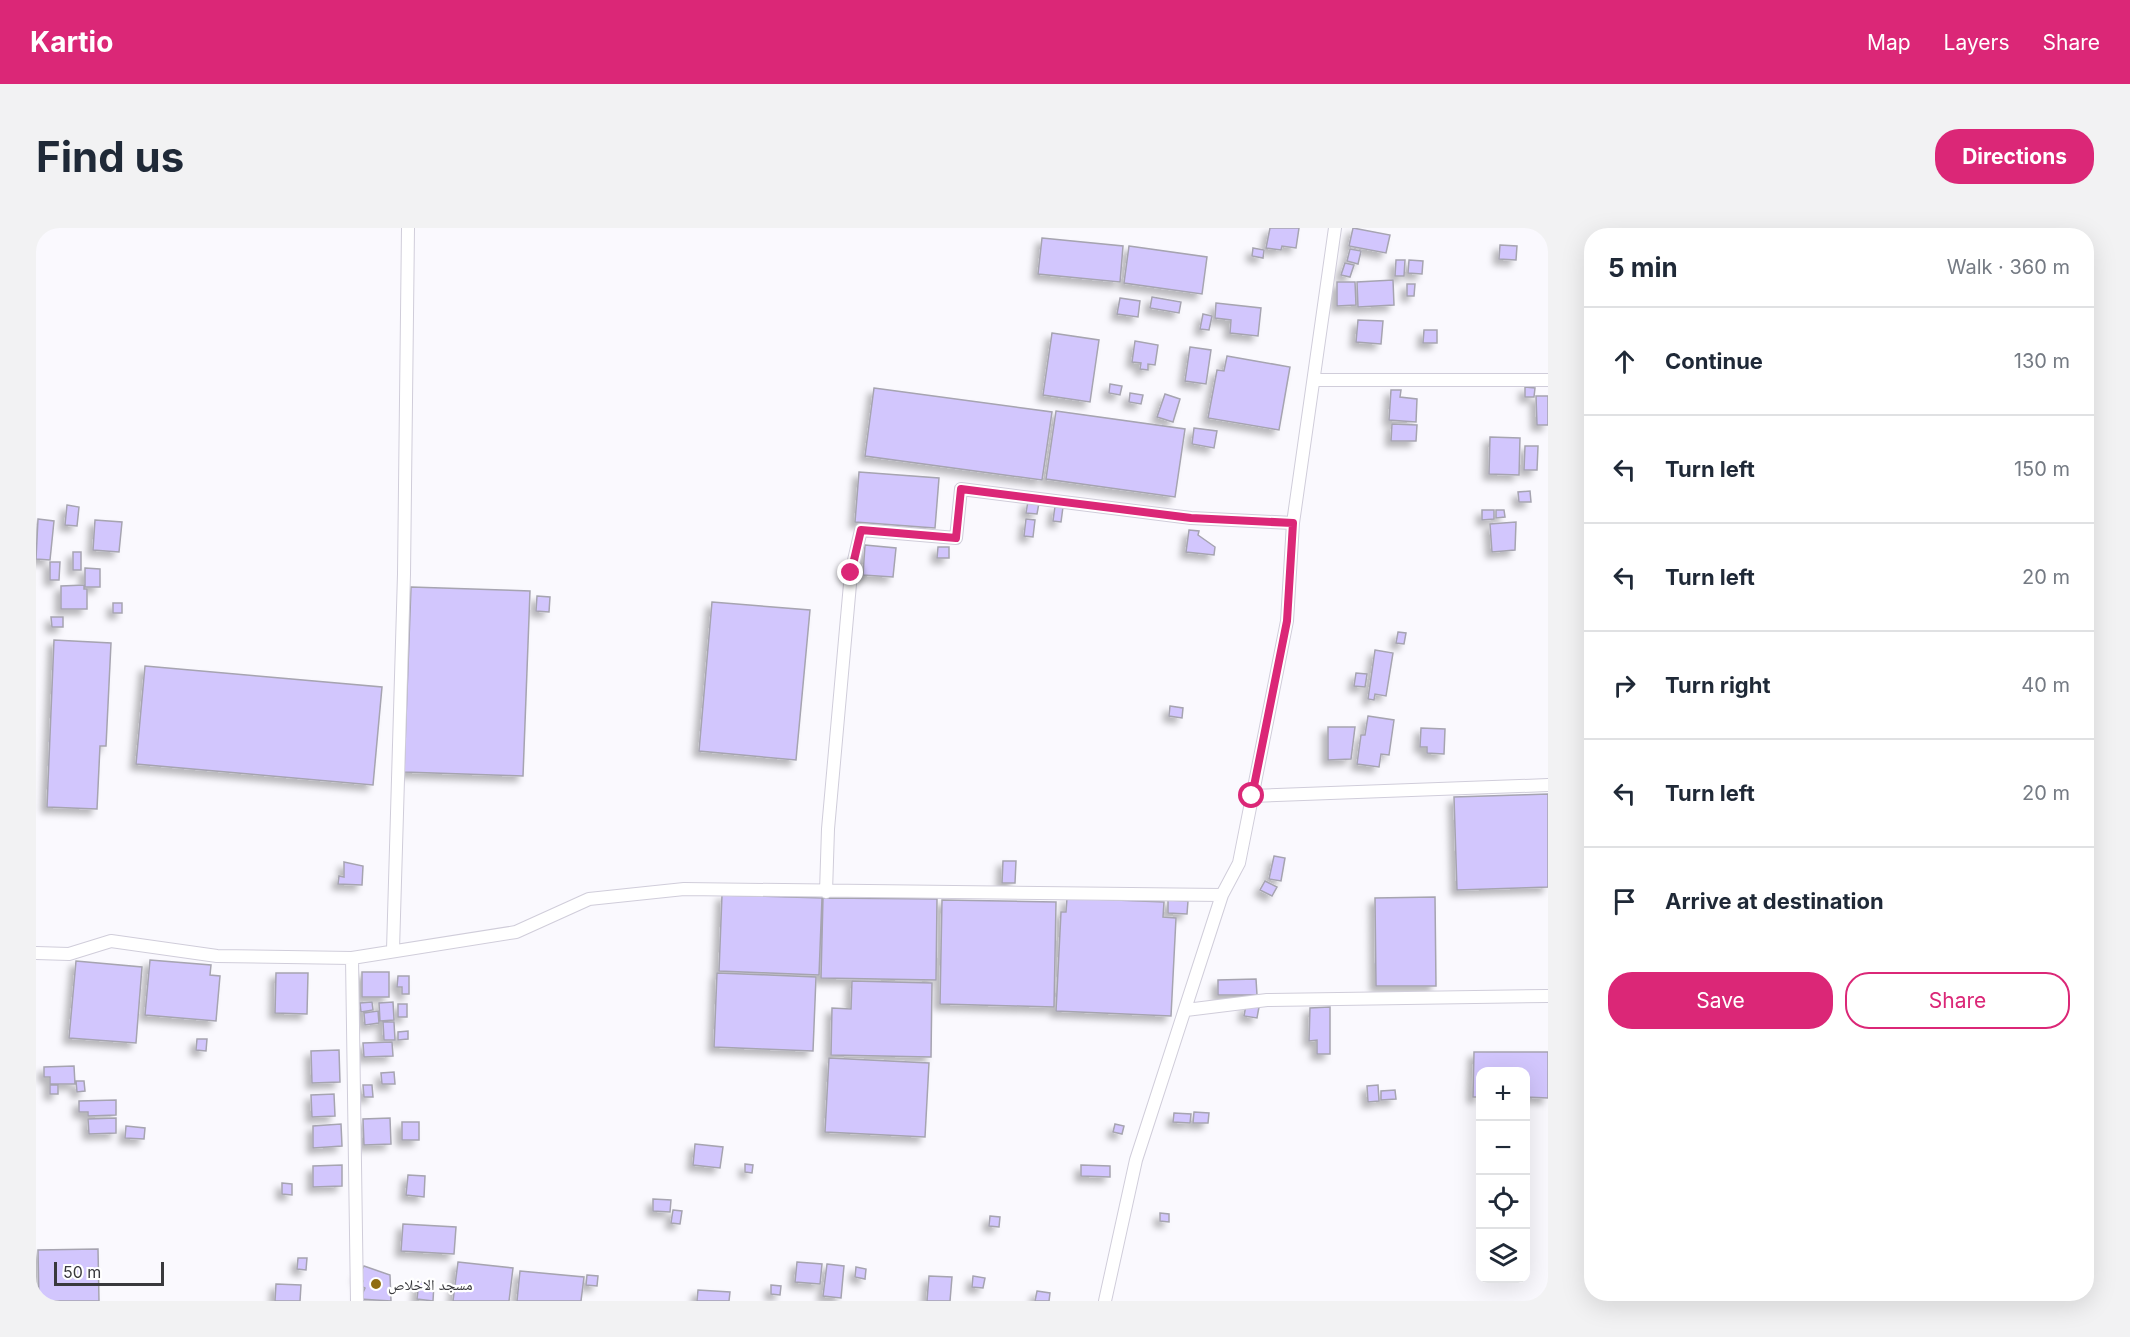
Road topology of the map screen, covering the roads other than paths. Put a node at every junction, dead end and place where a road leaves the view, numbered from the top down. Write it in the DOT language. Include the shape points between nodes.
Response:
graph roads {
  1 [pos="408,228"];
  2 [pos="1335,228"];
  3 [pos="1315,380"];
  4 [pos="1548,381"];
  5 [pos="1293,523"];
  6 [pos="1548,785"];
  7 [pos="1252,796"];
  8 [pos="826,892"];
  9 [pos="1222,895"];
  10 [pos="393,950"];
  11 [pos="36,953"];
  12 [pos="352,958"];
  13 [pos="1548,996"];
  14 [pos="1186,1010"];
  15 [pos="357,1301"];
  16 [pos="1105,1301"];
  1 -- 10 [label="street" via="404,574"];
  2 -- 3 [label="street"];
  3 -- 4 [label="street"];
  3 -- 5 [label="street"];
  5 -- 7 [label="street" via="1287,621"];
  5 -- 8 [label="street" via="1191,518 961,489 956,538 861,530 850,584"];
  6 -- 7 [label="street"];
  7 -- 9 [label="street" via="1239,863"];
  8 -- 9 [label="street"];
  8 -- 10 [label="street" via="684,889 589,899 516,932"];
  9 -- 14 [label="street"];
  10 -- 12 [label="street"];
  11 -- 12 [label="street" via="69,954 111,941 217,956"];
  12 -- 15 [label="street"];
  13 -- 14 [label="street" via="1267,1000"];
  14 -- 16 [label="street" via="1136,1160"];
}
